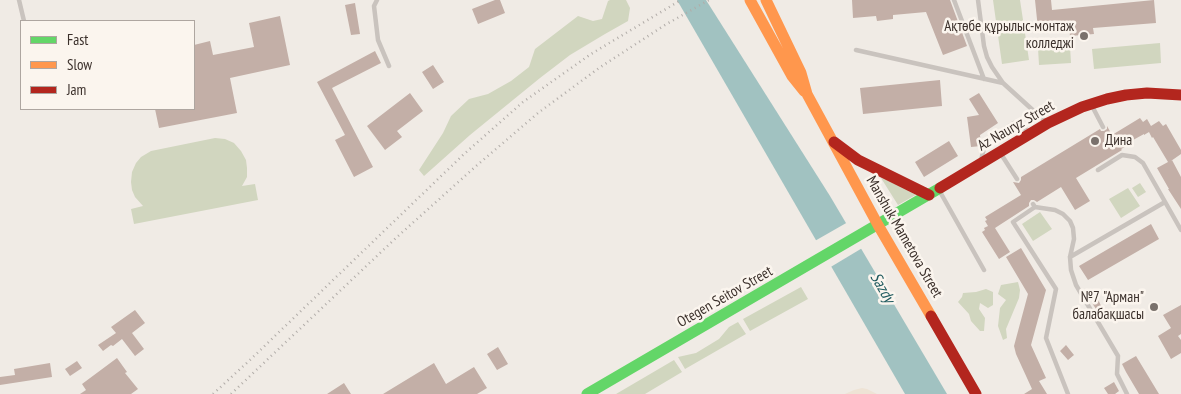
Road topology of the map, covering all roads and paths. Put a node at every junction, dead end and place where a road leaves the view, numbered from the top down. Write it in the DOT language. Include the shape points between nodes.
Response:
graph roads {
  1 [pos="19,0"];
  2 [pos="377,0"];
  3 [pos="750,0"];
  4 [pos="766,0"];
  5 [pos="954,0"];
  6 [pos="978,0"];
  7 [pos="24,20"];
  8 [pos="856,50"];
  9 [pos="389,66"];
  10 [pos="984,79"];
  11 [pos="1003,83"];
  12 [pos="807,94"];
  13 [pos="1181,95"];
  14 [pos="1091,103"];
  15 [pos="1048,124"];
  16 [pos="1104,127"];
  17 [pos="1032,133"];
  18 [pos="832,140"];
  19 [pos="1000,152"];
  20 [pos="980,164"];
  21 [pos="1098,170"];
  22 [pos="1017,179"];
  23 [pos="934,192"];
  24 [pos="1165,202"];
  25 [pos="878,225"];
  26 [pos="1181,230"];
  27 [pos="1070,257"];
  28 [pos="984,270"];
  29 [pos="587,394"];
  30 [pos="976,394"];
  31 [pos="1068,394"];
  32 [pos="1127,394"];
  1 -- 7 [label="lane"];
  2 -- 9 [label="lane" via="374,6 378,40"];
  3 -- 12 [label="main road, Manshuk Mametova Street" via="792,76"];
  4 -- 12 [label="main road, Manshuk Mametova Street" via="801,73"];
  5 -- 10 [label="lane"];
  6 -- 11 [label="lane" via="984,46"];
  8 -- 10 [label="lane"];
  10 -- 11 [label="lane"];
  11 -- 15 [label="lane"];
  12 -- 18 [label="main road, Manshuk Mametova Street"];
  13 -- 14 [label="main road, Az Nauryz Street" via="1147,93"];
  14 -- 15 [label="main road, Az Nauryz Street"];
  14 -- 16 [label="lane"];
  15 -- 17 [label="main road, Az Nauryz Street"];
  17 -- 19 [label="main road, Az Nauryz Street"];
  17 -- 20 [label="lane" via="1014,123 986,141"];
  18 -- 23 [label="main road" via="858,160"];
  18 -- 25 [label="main road, Manshuk Mametova Street"];
  19 -- 20 [label="main road, Az Nauryz Street"];
  19 -- 22 [label="lane"];
  20 -- 23 [label="main road, Az Nauryz Street"];
  21 -- 24 [label="lane" via="1120,153 1135,157 1143,163"];
  23 -- 25 [label="main road, Az Nauryz Street"];
  23 -- 28 [label="lane"];
  24 -- 26 [label="lane"];
  24 -- 27 [label="lane"];
  25 -- 29 [label="main road, Otegen Seitov Street"];
  25 -- 30 [label="main road, Manshuk Mametova Street"];
  27 -- 31 [label="lane" via="1073,228 1063,214 1034,206 1013,222 1056,289 1046,338"];
  27 -- 32 [label="lane" via="1076,285 1118,356 1117,374"];
}
